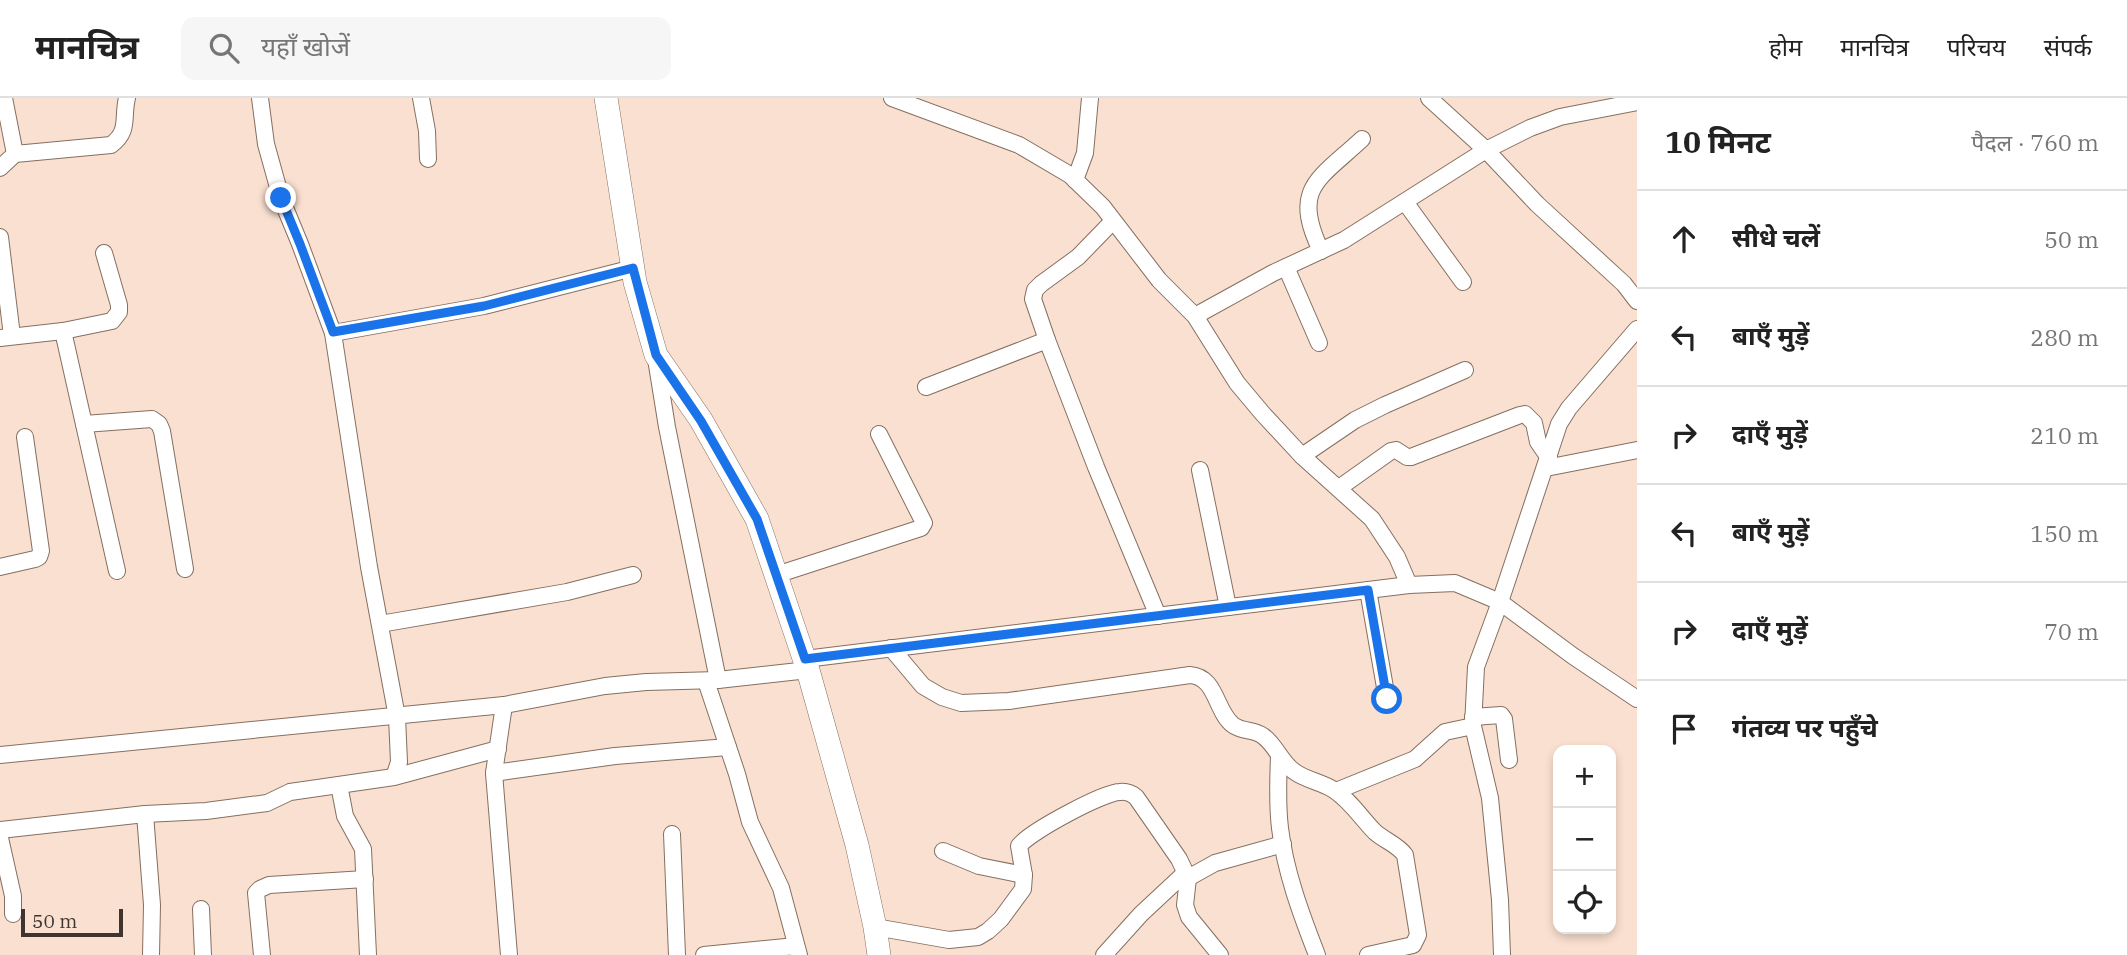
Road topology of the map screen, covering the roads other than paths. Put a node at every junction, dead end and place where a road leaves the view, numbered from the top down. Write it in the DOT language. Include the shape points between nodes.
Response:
graph roads {
  1 [pos="4,98"];
  2 [pos="127,98"];
  3 [pos="260,98"];
  4 [pos="421,98"];
  5 [pos="606,98"];
  6 [pos="892,98"];
  7 [pos="1090,98"];
  8 [pos="1429,98"];
  9 [pos="1637,102"];
  10 [pos="1362,139"];
  11 [pos="1486,150"];
  12 [pos="15,154"];
  13 [pos="428,159"];
  14 [pos="0,168"];
  15 [pos="1075,180"];
  16 [pos="1405,202"];
  17 [pos="1113,221"];
  18 [pos="0,237"];
  19 [pos="1321,251"];
  20 [pos="104,253"];
  21 [pos="1286,267"];
  22 [pos="633,268"];
  23 [pos="1463,282"];
  24 [pos="1637,301"];
  25 [pos="1195,316"];
  26 [pos="1637,328"];
  27 [pos="63,331"];
  28 [pos="333,332"];
  29 [pos="6,337"];
  30 [pos="1047,340"];
  31 [pos="1319,343"];
  32 [pos="655,350"];
  33 [pos="1465,370"];
  34 [pos="926,387"];
  35 [pos="84,424"];
  36 [pos="879,434"];
  37 [pos="25,437"];
  38 [pos="1637,450"];
  39 [pos="1302,456"];
  40 [pos="1545,457"];
  41 [pos="1200,470"];
  42 [pos="1339,488"];
  43 [pos="0,567"];
  44 [pos="185,569"];
  45 [pos="117,571"];
  46 [pos="632,575"];
  47 [pos="776,575"];
  48 [pos="1409,585"];
  49 [pos="1368,590"];
  50 [pos="1500,602"];
  51 [pos="1228,607"];
  52 [pos="1158,616"];
  53 [pos="380,624"];
  54 [pos="891,649"];
  55 [pos="807,664"];
  56 [pos="712,680"];
  57 [pos="1387,699"];
  58 [pos="1637,699"];
  59 [pos="504,705"];
  60 [pos="397,717"];
  61 [pos="1473,722"];
  62 [pos="728,747"];
  63 [pos="498,749"];
  64 [pos="0,755"];
  65 [pos="1279,756"];
  66 [pos="1509,760"];
  67 [pos="396,771"];
  68 [pos="494,773"];
  69 [pos="339,785"];
  70 [pos="1336,791"];
  71 [pos="145,814"];
  72 [pos="0,830"];
  73 [pos="672,834"];
  74 [pos="0,838"];
  75 [pos="1283,844"];
  76 [pos="943,851"];
  77 [pos="1024,875"];
  78 [pos="1187,876"];
  79 [pos="365,879"];
  80 [pos="201,909"];
  81 [pos="13,914"];
  82 [pos="875,927"];
  83 [pos="797,950"];
  84 [pos="151,955"];
  85 [pos="203,955"];
  86 [pos="262,955"];
  87 [pos="369,955"];
  88 [pos="509,955"];
  89 [pos="677,955"];
  90 [pos="704,955"];
  91 [pos="879,955"];
  92 [pos="1104,955"];
  93 [pos="1220,955"];
  94 [pos="1317,955"];
  95 [pos="1368,955"];
  96 [pos="1502,955"];
  1 -- 12 [label="street"];
  2 -- 12 [label="street" via="124,131 111,145"];
  3 -- 28 [label="street" via="266,144 281,198"];
  4 -- 13 [label="street"];
  5 -- 22 [label="street"];
  6 -- 15 [label="street" via="1020,145"];
  7 -- 15 [label="street" via="1085,153"];
  8 -- 11 [label="street"];
  9 -- 11 [label="street" via="1560,117"];
  10 -- 19 [label="street" via="1320,178 1308,198 1308,222"];
  11 -- 16 [label="street"];
  11 -- 24 [label="street"];
  12 -- 14 [label="street"];
  15 -- 17 [label="street"];
  16 -- 19 [label="street"];
  16 -- 23 [label="street"];
  17 -- 25 [label="street" via="1159,280"];
  17 -- 30 [label="street" via="1078,257 1035,290 1033,299"];
  18 -- 29 [label="street"];
  19 -- 21 [label="street"];
  20 -- 27 [label="street" via="119,312 112,321"];
  21 -- 25 [label="street"];
  21 -- 31 [label="street"];
  22 -- 28 [label="street" via="484,306"];
  22 -- 32 [label="street"];
  25 -- 39 [label="street" via="1237,383"];
  26 -- 40 [label="street" via="1569,408"];
  27 -- 29 [label="street"];
  27 -- 35 [label="street"];
  28 -- 53 [label="street"];
  30 -- 34 [label="street"];
  30 -- 52 [label="street"];
  32 -- 47 [label="street" via="757,519"];
  32 -- 56 [label="street"];
  33 -- 39 [label="street" via="1355,420"];
  35 -- 44 [label="street" via="152,419 159,424"];
  35 -- 45 [label="street"];
  36 -- 47 [label="street" via="923,523 921,528"];
  37 -- 43 [label="street" via="41,551 35,559"];
  38 -- 40 [label="street"];
  39 -- 42 [label="street"];
  40 -- 42 [label="street" via="1534,423 1525,414 1411,457 1396,450"];
  40 -- 50 [label="street"];
  41 -- 51 [label="street"];
  42 -- 48 [label="street" via="1378,526"];
  46 -- 53 [label="street" via="567,592"];
  47 -- 55 [label="street"];
  48 -- 49 [label="street"];
  48 -- 50 [label="street" via="1455,583"];
  49 -- 51 [label="street"];
  49 -- 57 [label="street"];
  50 -- 58 [label="street"];
  50 -- 61 [label="street" via="1476,667"];
  51 -- 52 [label="street"];
  52 -- 54 [label="street"];
  53 -- 60 [label="street"];
  54 -- 55 [label="street"];
  54 -- 65 [label="street" via="923,685 961,704 1198,676 1209,685 1233,725 1264,736"];
  55 -- 56 [label="street"];
  55 -- 82 [label="street"];
  56 -- 59 [label="street" via="605,686"];
  56 -- 62 [label="street"];
  59 -- 60 [label="street"];
  59 -- 63 [label="street"];
  60 -- 64 [label="street"];
  60 -- 67 [label="street"];
  61 -- 66 [label="street" via="1501,715"];
  61 -- 70 [label="street" via="1446,732 1415,759"];
  61 -- 96 [label="street" via="1490,799"];
  62 -- 68 [label="street" via="615,756"];
  62 -- 83 [label="street" via="750,822 782,888"];
  63 -- 68 [label="street"];
  63 -- 69 [label="street" via="394,777"];
  65 -- 70 [label="street" via="1295,772"];
  65 -- 75 [label="street"];
  68 -- 88 [label="street"];
  69 -- 71 [label="street" via="290,792 267,803"];
  69 -- 79 [label="street" via="345,816 363,849"];
  70 -- 95 [label="street" via="1375,832 1405,855 1418,935 1413,945"];
  71 -- 72 [label="street"];
  71 -- 84 [label="street"];
  73 -- 89 [label="street"];
  74 -- 81 [label="street"];
  75 -- 78 [label="street"];
  75 -- 94 [label="street"];
  76 -- 77 [label="street" via="979,866"];
  77 -- 78 [label="street" via="1019,846 1023,841 1108,794 1129,792"];
  77 -- 82 [label="street" via="1023,890 1009,909 978,937 949,940"];
  78 -- 92 [label="street" via="1140,914"];
  78 -- 93 [label="street" via="1189,917"];
  79 -- 86 [label="street" via="260,889"];
  79 -- 87 [label="street"];
  80 -- 85 [label="street"];
  82 -- 91 [label="street"];
  83 -- 90 [label="street"];
}
